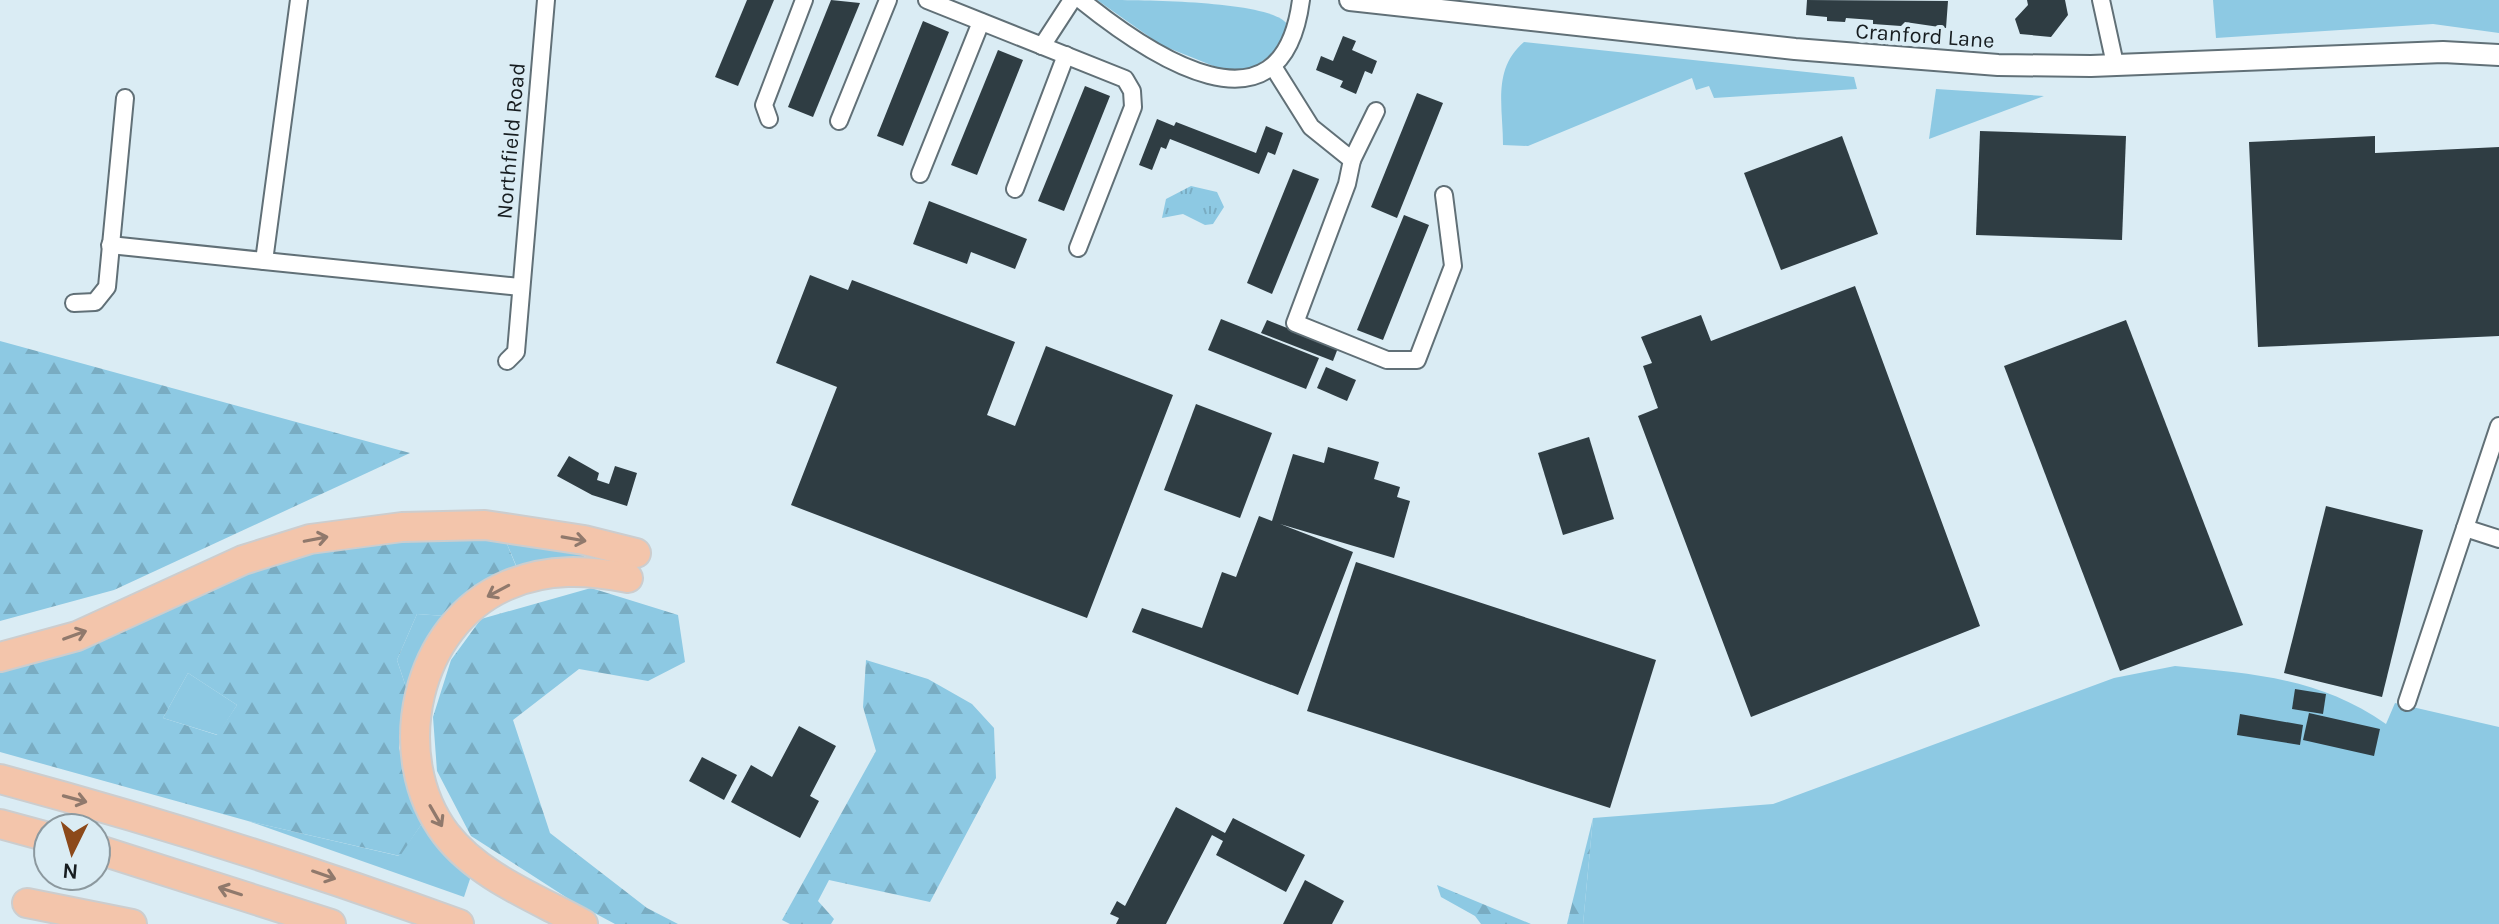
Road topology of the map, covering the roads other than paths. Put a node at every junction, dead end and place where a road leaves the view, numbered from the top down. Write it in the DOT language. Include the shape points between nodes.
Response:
graph roads {
  1 [pos="299,0"];
  2 [pos="546,0"];
  3 [pos="804,0"];
  4 [pos="888,0"];
  5 [pos="927,0"];
  6 [pos="1072,0"];
  7 [pos="1081,0"];
  8 [pos="1301,0"];
  9 [pos="1350,0"];
  10 [pos="2101,0"];
  11 [pos="981,22"];
  12 [pos="1042,46"];
  13 [pos="1066,55"];
  14 [pos="2499,55"];
  15 [pos="2115,64"];
  16 [pos="1274,68"];
  17 [pos="125,98"];
  18 [pos="1376,111"];
  19 [pos="769,119"];
  20 [pos="839,121"];
  21 [pos="1352,160"];
  22 [pos="920,174"];
  23 [pos="1015,189"];
  24 [pos="1444,195"];
  25 [pos="110,245"];
  26 [pos="1078,248"];
  27 [pos="264,261"];
  28 [pos="520,287"];
  29 [pos="74,303"];
  30 [pos="507,361"];
  31 [pos="2499,426"];
  32 [pos="2465,528"];
  33 [pos="2499,539"];
  34 [pos="0,657"];
  35 [pos="2407,702"];
  36 [pos="0,779"];
  37 [pos="0,824"];
  38 [pos="32,833"];
  39 [pos="112,854"];
  40 [pos="27,903"];
  41 [pos="132,924"];
  42 [pos="331,924"];
  43 [pos="459,924"];
  44 [pos="583,924"];
  1 -- 27 [label="street"];
  2 -- 28 [label="street, Northfield Road"];
  3 -- 19 [label="street" via="764,105"];
  4 -- 20 [label="street"];
  5 -- 11 [label="street"];
  6 -- 12 [label="street"];
  7 -- 16 [label="street" via="1130,37 1209,75 1243,80"];
  8 -- 16 [label="street" via="1293,42"];
  9 -- 15 [label="street, Cranford Lane" via="1911,60"];
  10 -- 15 [label="street"];
  11 -- 12 [label="street"];
  11 -- 22 [label="street"];
  12 -- 13 [label="street"];
  13 -- 23 [label="street"];
  13 -- 26 [label="street" via="1125,79 1133,99"];
  14 -- 15 [label="street, Cranford Lane" via="2387,53"];
  16 -- 21 [label="street" via="1311,127"];
  17 -- 25 [label="street"];
  18 -- 21 [label="street"];
  21 -- 24 [label="street" via="1295,323 1387,360 1417,360 1453,266"];
  25 -- 27 [label="street"];
  25 -- 29 [label="street" via="104,294 95,302"];
  27 -- 28 [label="street"];
  28 -- 30 [label="street, Northfield Road" via="516,352"];
  31 -- 32 [label="street"];
  32 -- 33 [label="street"];
  32 -- 35 [label="street"];
  34 -- 44 [label="highway, one-way" via="77,636 243,560 310,539 402,527 485,525 584,540 632,566 545,573 480,600 437,650 425,675 413,739 417,773 447,835 473,861"];
  36 -- 43 [label="highway, one-way" via="318,873"];
  37 -- 38 [label="highway"];
  42 -- 39 [label="highway, one-way"];
  40 -- 41 [label="highway"];
}
